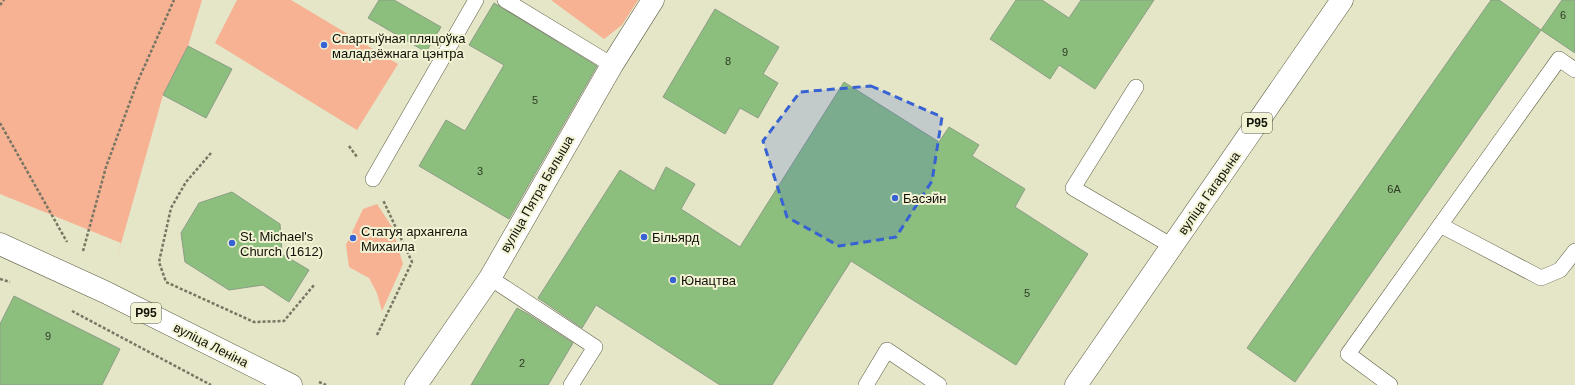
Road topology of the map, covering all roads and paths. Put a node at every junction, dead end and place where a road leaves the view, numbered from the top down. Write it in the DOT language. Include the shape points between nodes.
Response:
graph roads {
  1 [pos="4,0"];
  2 [pos="174,0"];
  3 [pos="476,0"];
  4 [pos="505,0"];
  5 [pos="653,0"];
  6 [pos="1342,0"];
  7 [pos="0,5"];
  8 [pos="612,65"];
  9 [pos="1575,70"];
  10 [pos="1136,87"];
  11 [pos="0,122"];
  12 [pos="349,146"];
  13 [pos="211,153"];
  14 [pos="373,178"];
  15 [pos="1440,225"];
  16 [pos="0,244"];
  17 [pos="68,245"];
  18 [pos="1172,246"];
  19 [pos="1575,251"];
  20 [pos="82,258"];
  21 [pos="490,278"];
  22 [pos="0,279"];
  23 [pos="13,282"];
  24 [pos="314,285"];
  25 [pos="67,308"];
  26 [pos="377,335"];
  27 [pos="211,385"];
  28 [pos="291,385"];
  29 [pos="416,385"];
  30 [pos="571,385"];
  31 [pos="866,385"];
  32 [pos="939,385"];
  33 [pos="1076,385"];
  34 [pos="1390,385"];
  1 -- 7 [label="path"];
  2 -- 20 [label="path" via="138,83 106,167"];
  3 -- 14 [label="lane"];
  4 -- 8 [label="lane"];
  5 -- 8 [label="main road, вуліца Пятра Балыша"];
  6 -- 18 [label="main road, вуліца Гагарына / Р95"];
  8 -- 21 [label="main road, вуліца Пятра Балыша"];
  9 -- 15 [label="lane" via="1559,59"];
  10 -- 18 [label="lane" via="1074,188"];
  11 -- 17 [label="path"];
  12 -- 14 [label="path"];
  13 -- 24 [label="path" via="186,182 172,208 159,262 166,282 254,322 284,321"];
  14 -- 26 [label="path" via="412,262"];
  15 -- 19 [label="lane" via="1541,278 1560,270"];
  15 -- 34 [label="lane" via="1348,354"];
  16 -- 28 [label="main road, вуліца Леніна / Р95" via="105,292"];
  18 -- 33 [label="main road, вуліца Гагарына / Р95"];
  21 -- 29 [label="main road, вуліца Пятра Балыша"];
  21 -- 30 [label="lane" via="595,347"];
  22 -- 23 [label="path"];
  25 -- 27 [label="path"];
  31 -- 32 [label="lane" via="887,350"];
}
